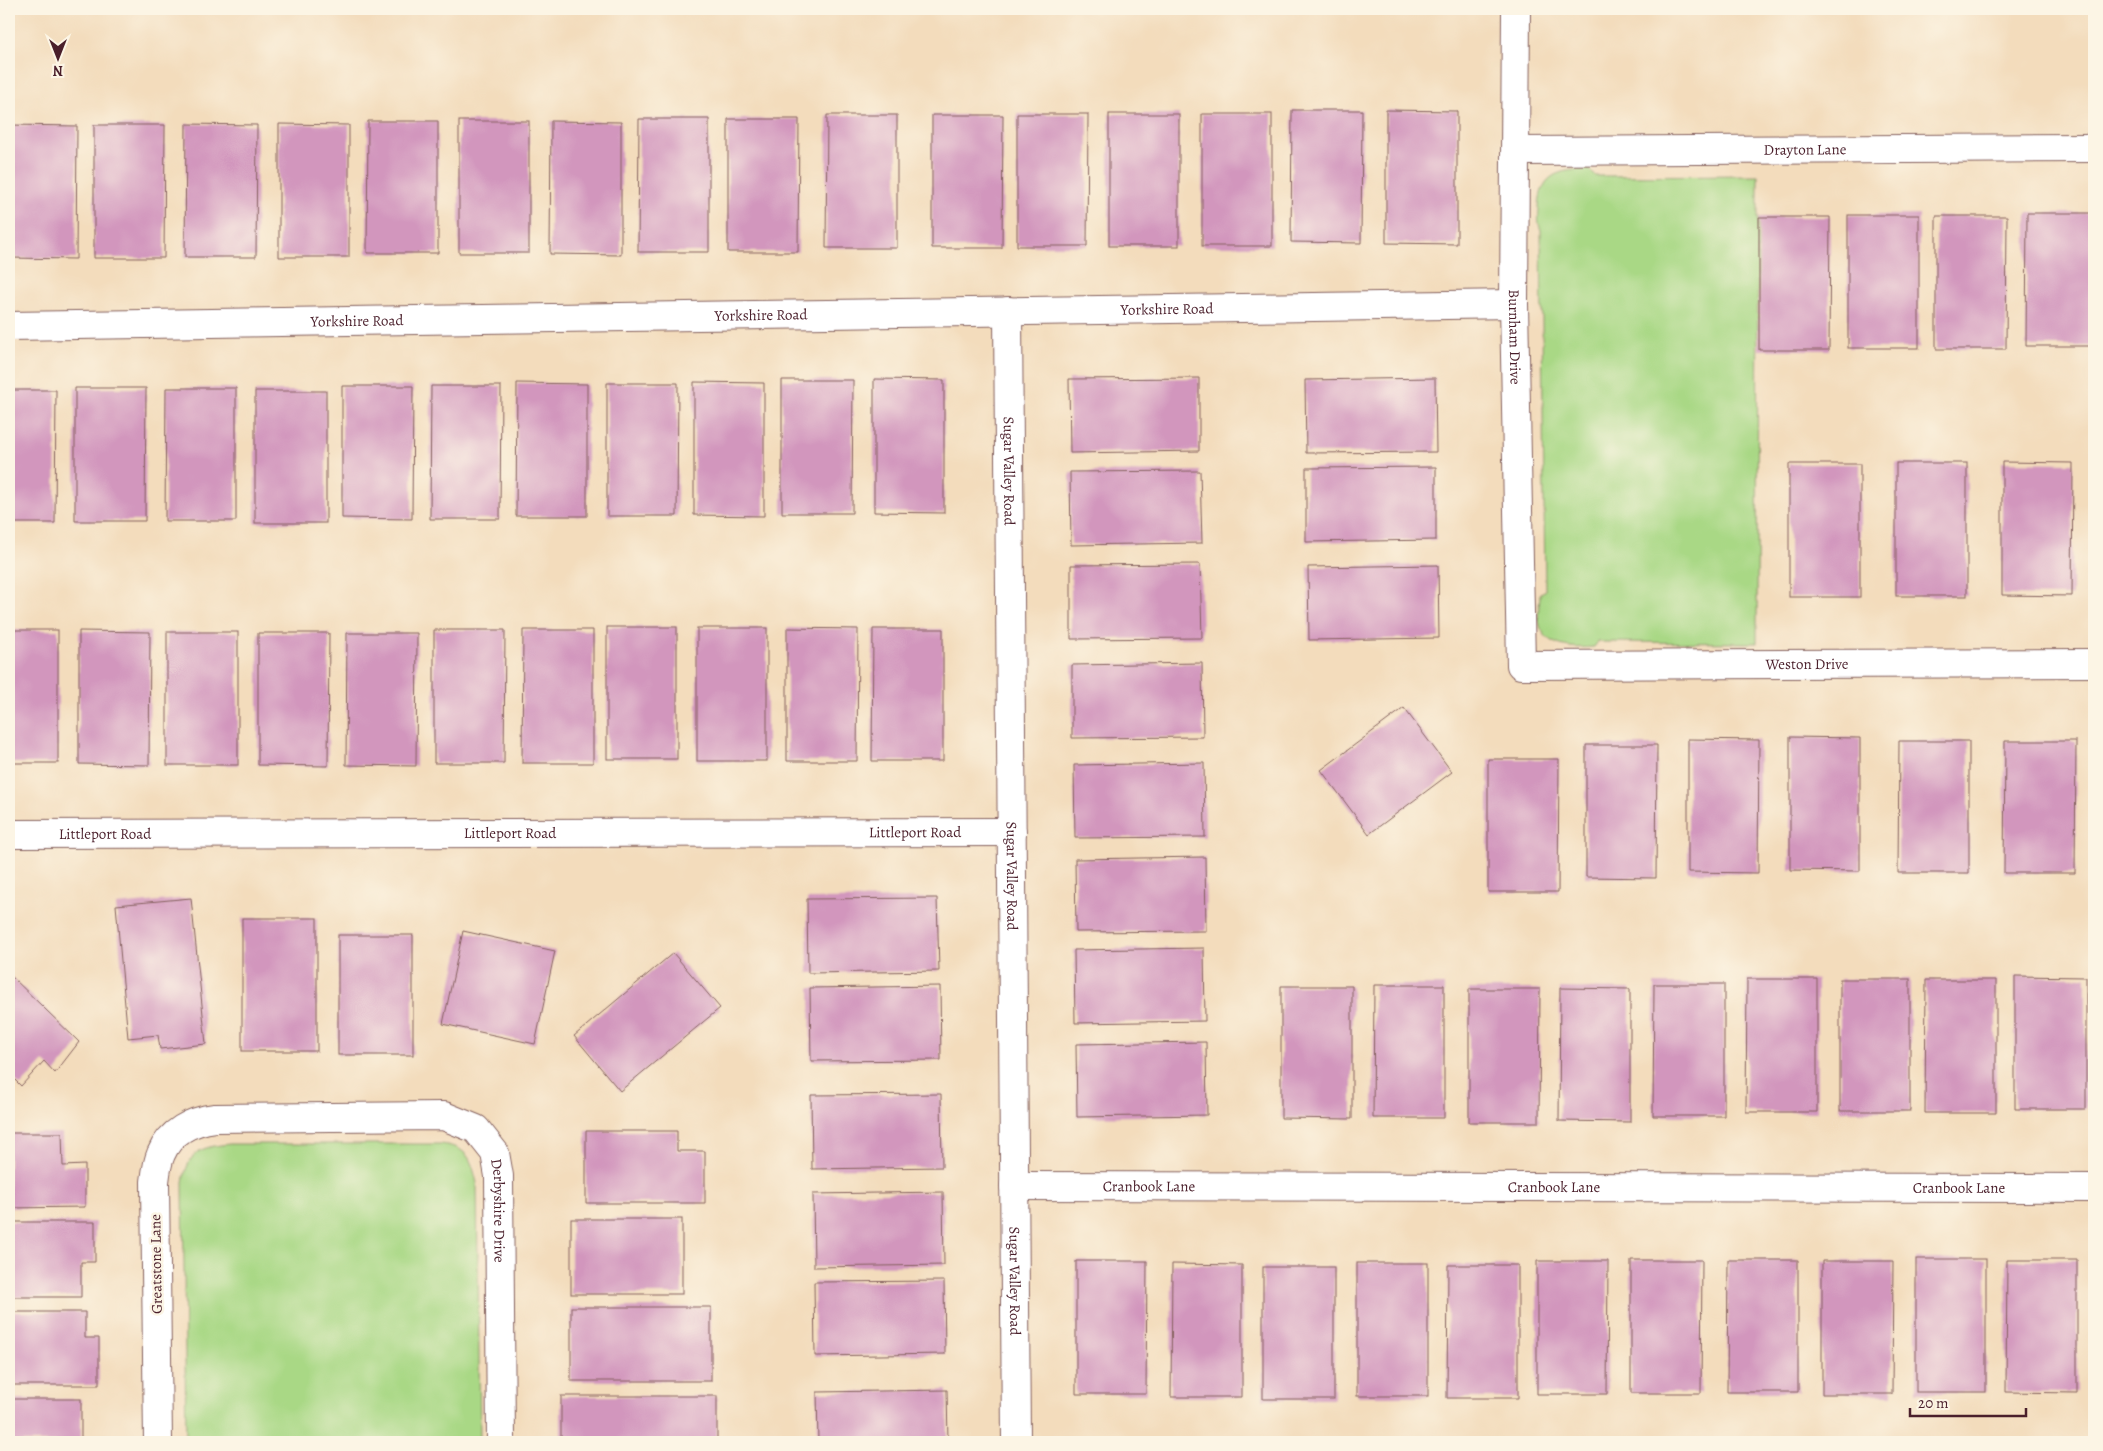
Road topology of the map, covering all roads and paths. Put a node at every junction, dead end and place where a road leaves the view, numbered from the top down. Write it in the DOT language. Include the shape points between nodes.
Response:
graph roads {
  1 [pos="1516,9"];
  2 [pos="2094,148"];
  3 [pos="1516,151"];
  4 [pos="1514,304"];
  5 [pos="1008,311"];
  6 [pos="9,326"];
  7 [pos="2094,663"];
  8 [pos="1521,665"];
  9 [pos="1012,832"];
  10 [pos="9,834"];
  11 [pos="215,1118"];
  12 [pos="1014,1186"];
  13 [pos="2094,1188"];
  14 [pos="158,1442"];
  15 [pos="501,1442"];
  16 [pos="1016,1442"];
  1 -- 3 [label="street, Burnham Drive"];
  2 -- 3 [label="street, Drayton Lane"];
  3 -- 4 [label="street, Burnham Drive"];
  4 -- 5 [label="street, Yorkshire Road"];
  4 -- 8 [label="street, Burnham Drive"];
  5 -- 6 [label="street, Yorkshire Road"];
  5 -- 9 [label="street, Sugar Valley Road"];
  7 -- 8 [label="street, Weston Drive"];
  9 -- 10 [label="street, Littleport Road"];
  9 -- 12 [label="street, Sugar Valley Road"];
  11 -- 14 [label="street, Greatstone Lane" via="201,1120 176,1132 160,1154 155,1182"];
  11 -- 15 [label="street, Derbyshire Drive" via="444,1116 476,1129 495,1152 499,1176"];
  12 -- 13 [label="street, Cranbook Lane"];
  12 -- 16 [label="street, Sugar Valley Road"];
}
